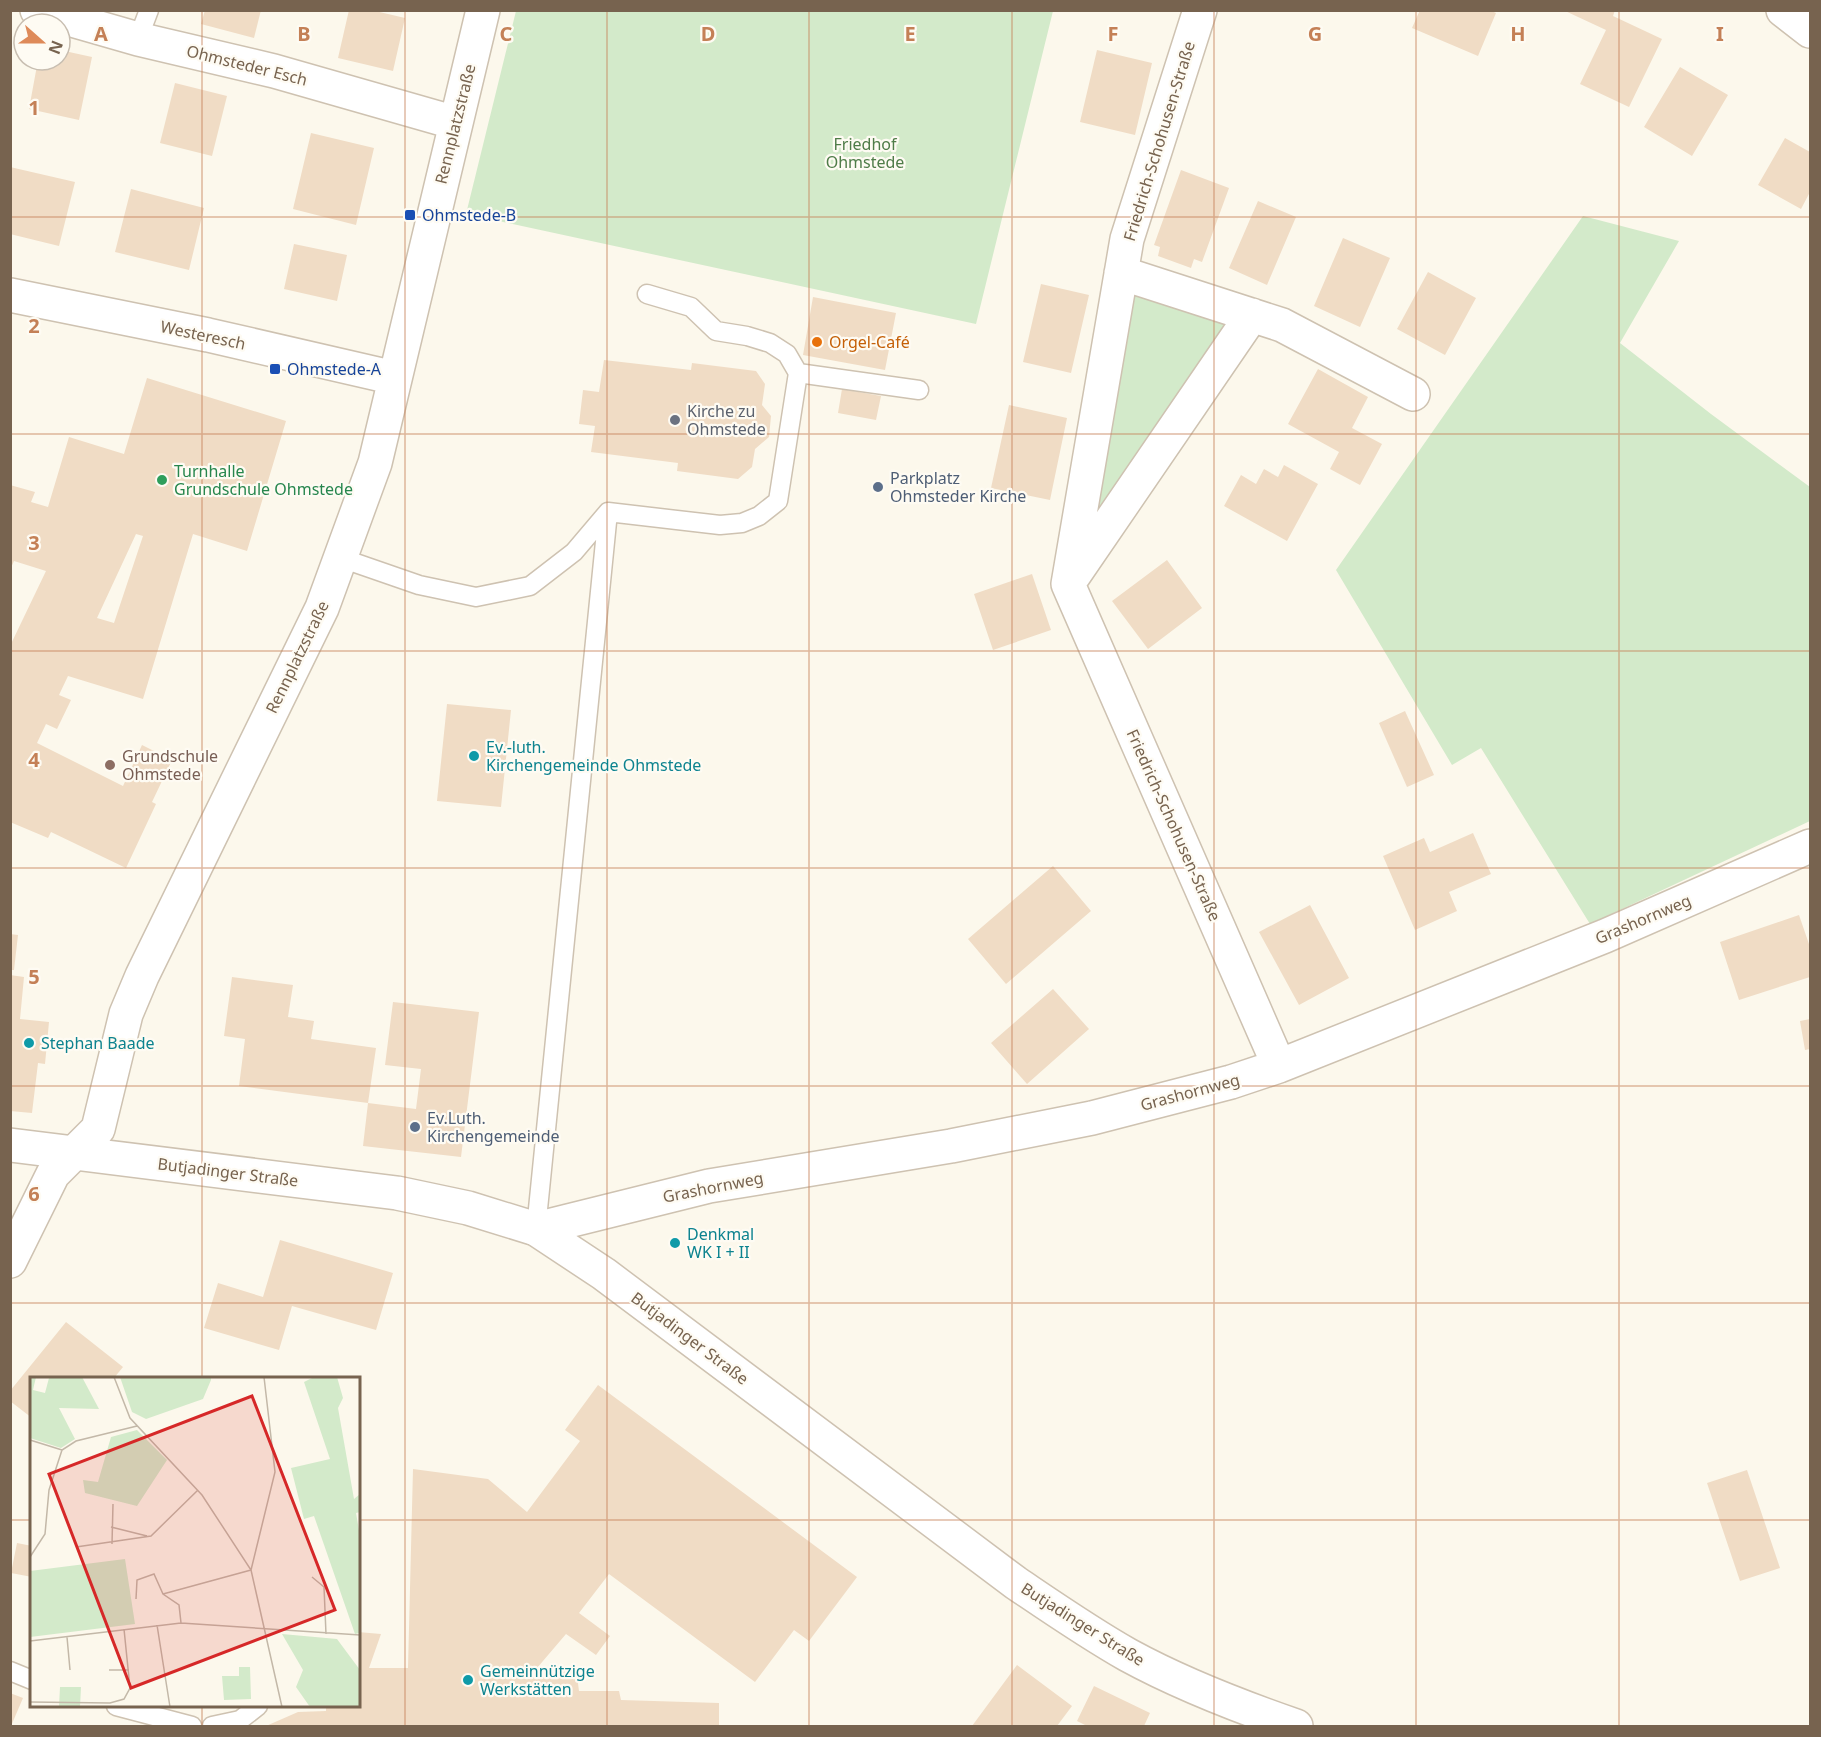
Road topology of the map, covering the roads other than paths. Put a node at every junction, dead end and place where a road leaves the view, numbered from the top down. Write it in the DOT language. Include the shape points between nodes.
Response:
graph roads {
  1 [pos="37,10"];
  2 [pos="483,10"];
  3 [pos="1200,10"];
  4 [pos="1783,10"];
  5 [pos="144,25"];
  6 [pos="1810,32"];
  7 [pos="456,123"];
  8 [pos="1121,273"];
  9 [pos="647,294"];
  10 [pos="10,295"];
  11 [pos="1252,315"];
  12 [pos="798,373"];
  13 [pos="395,378"];
  14 [pos="919,390"];
  15 [pos="1413,394"];
  16 [pos="608,512"];
  17 [pos="341,558"];
  18 [pos="1068,584"];
  19 [pos="1810,846"];
  20 [pos="1279,1066"];
  21 [pos="10,1145"];
  22 [pos="74,1153"];
  23 [pos="536,1229"];
  24 [pos="10,1261"];
  25 [pos="10,1671"];
  26 [pos="30,1679"];
  27 [pos="120,1707"];
  28 [pos="257,1707"];
  29 [pos="192,1726"];
  30 [pos="212,1726"];
  31 [pos="1296,1726"];
  1 -- 5 [label="street, Ohmsteder Esch"];
  2 -- 7 [label="street, Rennplatzstraße"];
  3 -- 8 [label="street, Friedrich-Schohusen-Straße" via="1126,239"];
  4 -- 6 [label="street"];
  5 -- 7 [label="street, Ohmsteder Esch" via="274,71"];
  7 -- 13 [label="street, Rennplatzstraße"];
  8 -- 11 [label="street"];
  8 -- 18 [label="street, Friedrich-Schohusen-Straße"];
  9 -- 12 [label="lane" via="691,307 716,331 770,343 787,354"];
  10 -- 13 [label="street, Westeresch"];
  11 -- 15 [label="street" via="1282,324"];
  11 -- 18 [label="street"];
  12 -- 14 [label="lane"];
  12 -- 16 [label="lane" via="778,501 759,516 720,525"];
  13 -- 17 [label="street, Rennplatzstraße" via="375,463"];
  16 -- 17 [label="lane" via="574,552 530,586 476,597 419,585"];
  16 -- 23 [label="lane"];
  17 -- 22 [label="street, Rennplatzstraße" via="322,608 142,976 126,1014 98,1129"];
  18 -- 20 [label="street, Friedrich-Schohusen-Straße"];
  19 -- 20 [label="street, Grashornweg" via="1605,936"];
  20 -- 23 [label="street, Grashornweg" via="1092,1118 709,1186"];
  21 -- 22 [label="street, Butjadinger Straße"];
  22 -- 23 [label="street, Butjadinger Straße" via="397,1193 468,1208"];
  22 -- 24 [label="street, Rennplatzstraße" via="53,1174"];
  23 -- 31 [label="street, Butjadinger Straße" via="604,1274 1068,1619 1190,1686"];
  25 -- 26 [label="lane"];
  27 -- 29 [label="lane"];
  28 -- 30 [label="lane" via="240,1720"];
}
